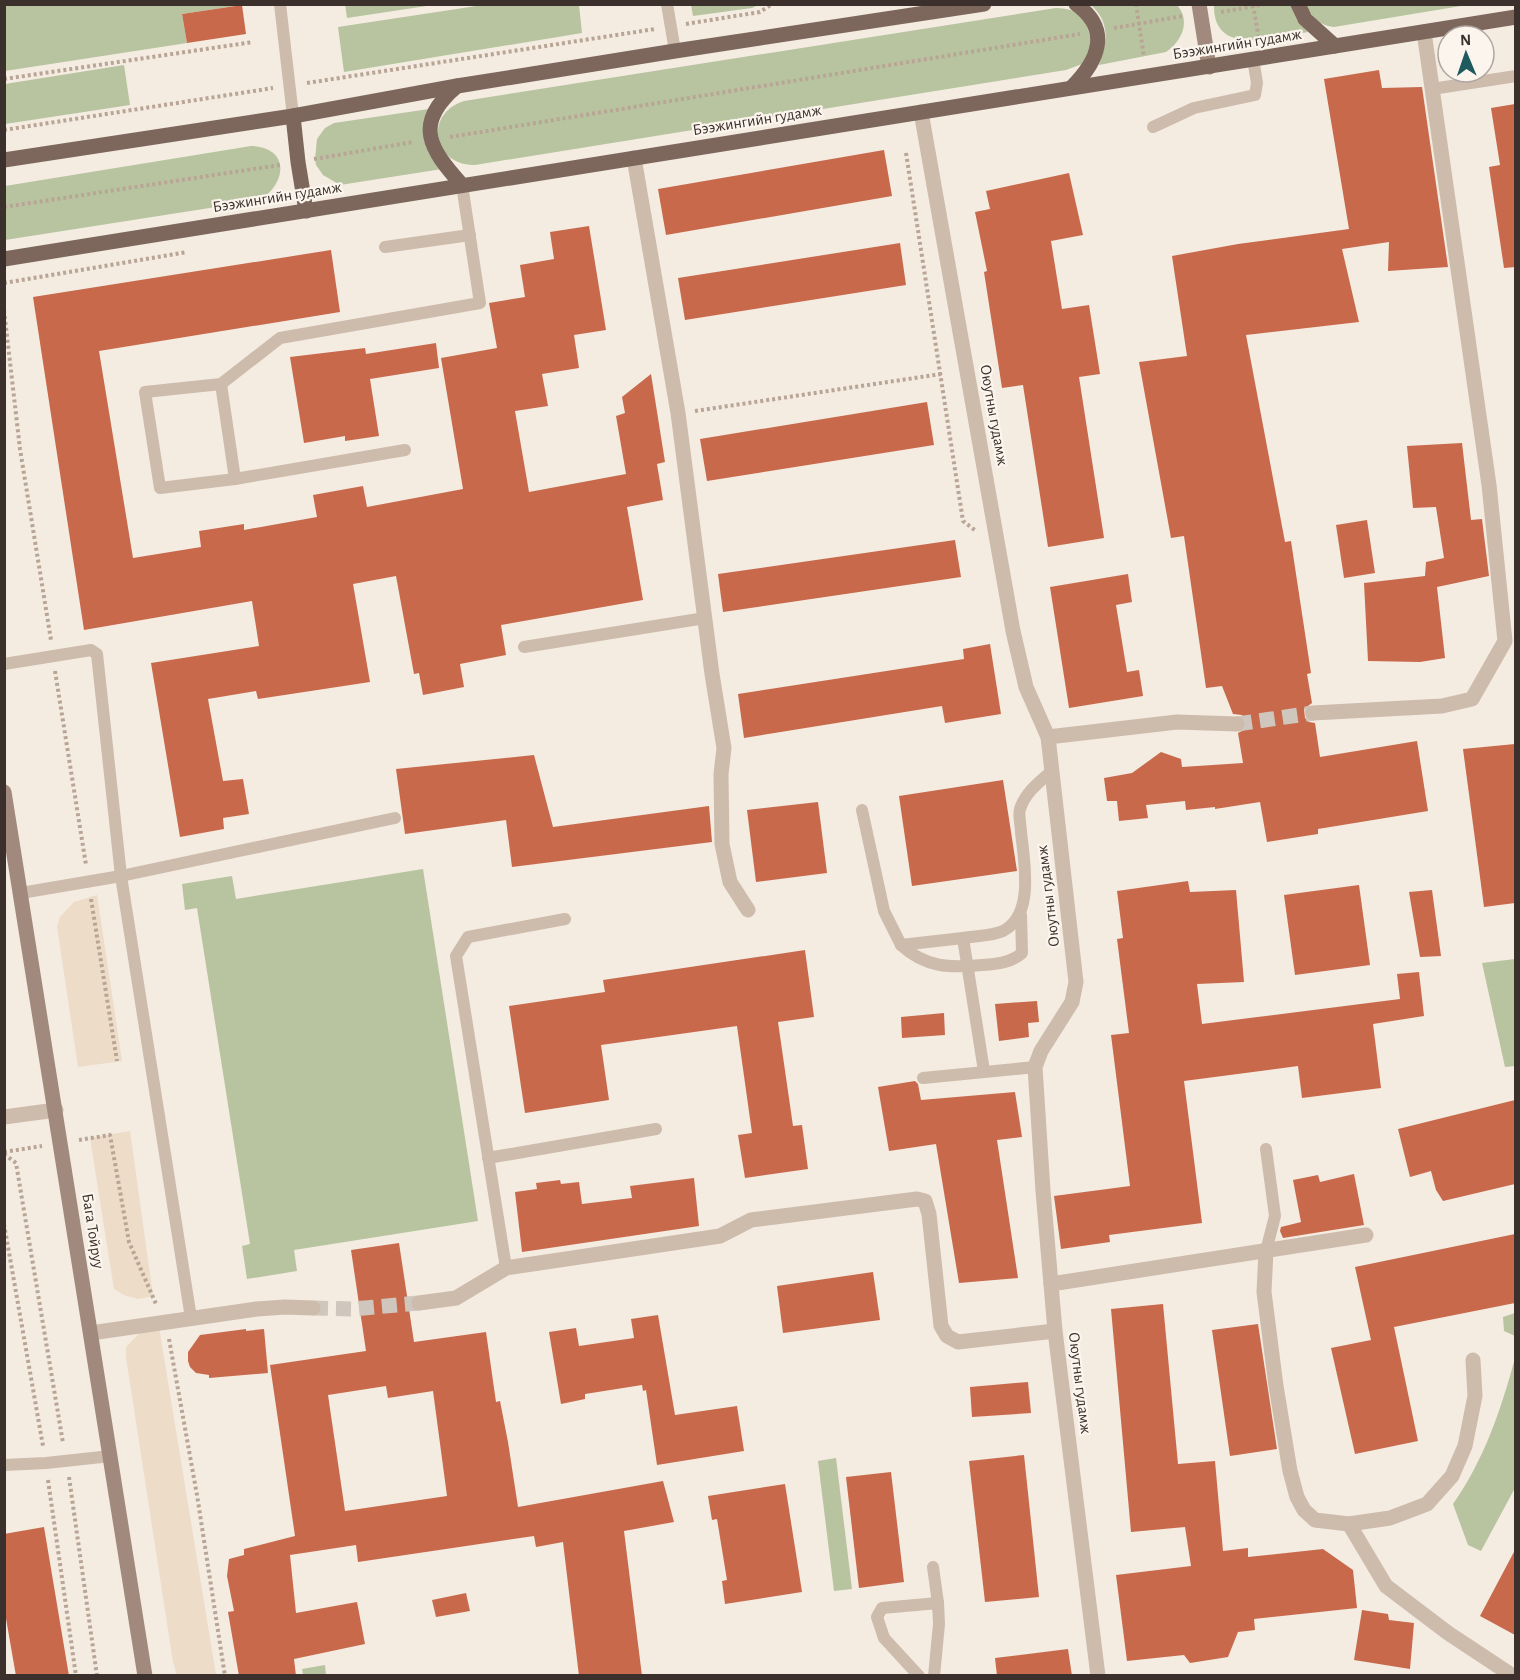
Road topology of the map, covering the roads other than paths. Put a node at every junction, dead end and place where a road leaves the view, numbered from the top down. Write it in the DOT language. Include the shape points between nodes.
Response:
graph roads {
  1 [pos="280,4"];
  2 [pos="667,4"];
  3 [pos="984,4"];
  4 [pos="1076,4"];
  5 [pos="1199,4"];
  6 [pos="1298,4"];
  7 [pos="1515,17"];
  8 [pos="1424,32"];
  9 [pos="1335,46"];
  10 [pos="675,51"];
  11 [pos="1253,59"];
  12 [pos="1209,66"];
  13 [pos="1515,76"];
  14 [pos="457,86"];
  15 [pos="1072,87"];
  16 [pos="1432,89"];
  17 [pos="921,112"];
  18 [pos="293,116"];
  19 [pos="1153,127"];
  20 [pos="634,158"];
  21 [pos="4,160"];
  22 [pos="462,185"];
  23 [pos="306,211"];
  24 [pos="470,235"];
  25 [pos="385,247"];
  26 [pos="4,259"];
  27 [pos="221,384"];
  28 [pos="405,450"];
  29 [pos="235,479"];
  30 [pos="705,618"];
  31 [pos="524,647"];
  32 [pos="4,664"];
  33 [pos="1313,713"];
  34 [pos="1237,724"];
  35 [pos="1048,737"];
  36 [pos="1052,771"];
  37 [pos="4,792"];
  38 [pos="862,810"];
  39 [pos="6,813"];
  40 [pos="395,818"];
  41 [pos="121,876"];
  42 [pos="21,893"];
  43 [pos="747,910"];
  44 [pos="1021,915"];
  45 [pos="565,920"];
  46 [pos="963,938"];
  47 [pos="901,945"];
  48 [pos="967,966"];
  49 [pos="1035,1067"];
  50 [pos="984,1071"];
  51 [pos="923,1078"];
  52 [pos="56,1110"];
  53 [pos="4,1118"];
  54 [pos="656,1129"];
  55 [pos="1266,1149"];
  56 [pos="488,1158"];
  57 [pos="1365,1235"];
  58 [pos="1266,1251"];
  59 [pos="506,1268"];
  60 [pos="1052,1284"];
  61 [pos="419,1303"];
  62 [pos="313,1308"];
  63 [pos="191,1318"];
  64 [pos="1056,1331"];
  65 [pos="91,1333"];
  66 [pos="1473,1360"];
  67 [pos="111,1456"];
  68 [pos="4,1465"];
  69 [pos="1349,1524"];
  70 [pos="933,1566"];
  71 [pos="938,1603"];
  72 [pos="144,1676"];
  73 [pos="919,1676"];
  74 [pos="934,1676"];
  75 [pos="1098,1676"];
  76 [pos="1513,1676"];
  1 -- 18 [label="lane"];
  2 -- 10 [label="lane"];
  3 -- 10 [label="main road"];
  4 -- 15 [label="main road" via="1091,18 1098,31 1098,44 1093,59"];
  5 -- 12 [label="main road"];
  6 -- 9 [label="main road" via="1305,19"];
  7 -- 8 [label="main road, Бээжингийн гудамж"];
  8 -- 9 [label="main road, Бээжингийн гудамж"];
  8 -- 16 [label="street"];
  9 -- 11 [label="main road, Бээжингийн гудамж"];
  10 -- 14 [label="main road"];
  11 -- 12 [label="main road, Бээжингийн гудамж"];
  11 -- 19 [label="lane" via="1255,95 1194,108"];
  12 -- 15 [label="main road, Бээжингийн гудамж"];
  13 -- 16 [label="lane"];
  14 -- 18 [label="main road"];
  14 -- 22 [label="main road" via="437,107 431,140 439,159"];
  15 -- 17 [label="main road, Бээжингийн гудамж"];
  16 -- 33 [label="street" via="1489,485 1505,640 1472,699 1442,706"];
  17 -- 20 [label="main road, Бээжингийн гудамж"];
  17 -- 35 [label="street, Оюутны гудамж" via="1013,631 1026,687"];
  18 -- 21 [label="main road"];
  18 -- 23 [label="main road"];
  20 -- 22 [label="main road, Бээжингийн гудамж"];
  20 -- 30 [label="street" via="678,413"];
  22 -- 23 [label="main road, Бээжингийн гудамж"];
  22 -- 24 [label="lane"];
  23 -- 26 [label="main road, Бээжингийн гудамж"];
  24 -- 25 [label="lane"];
  24 -- 27 [label="lane" via="480,303 280,338"];
  27 -- 29 [label="lane"];
  27 -- 29 [label="lane" via="145,392 160,488"];
  28 -- 29 [label="lane"];
  30 -- 31 [label="lane"];
  30 -- 43 [label="street" via="724,748 722,844 730,882"];
  32 -- 41 [label="lane" via="91,651 97,654"];
  34 -- 35 [label="street" via="1177,722"];
  35 -- 36 [label="street, Оюутны гудамж"];
  36 -- 44 [label="lane" via="1027,795 1019,811 1024,865"];
  36 -- 49 [label="street, Оюутны гудамж" via="1076,981 1072,1002"];
  37 -- 39 [label="main road, Бага Тойруу"];
  38 -- 47 [label="lane" via="884,911"];
  39 -- 42 [label="main road, Бага Тойруу"];
  40 -- 41 [label="lane"];
  41 -- 42 [label="lane"];
  41 -- 63 [label="lane"];
  42 -- 52 [label="main road, Бага Тойруу"];
  44 -- 46 [label="lane" via="1002,932"];
  44 -- 48 [label="lane" via="1022,953 1017,958 1000,964"];
  45 -- 56 [label="lane" via="468,937 456,956"];
  46 -- 47 [label="lane"];
  46 -- 48 [label="lane"];
  47 -- 48 [label="lane" via="928,962"];
  48 -- 50 [label="lane"];
  49 -- 50 [label="lane"];
  49 -- 60 [label="street, Оюутны гудамж"];
  50 -- 51 [label="lane"];
  52 -- 53 [label="street"];
  52 -- 65 [label="main road, Бага Тойруу"];
  54 -- 56 [label="lane"];
  55 -- 58 [label="lane" via="1275,1216"];
  56 -- 59 [label="lane"];
  57 -- 58 [label="street"];
  58 -- 60 [label="street"];
  58 -- 69 [label="street" via="1264,1292 1297,1497 1315,1520"];
  59 -- 61 [label="street" via="456,1298"];
  59 -- 64 [label="street" via="720,1236 751,1220 917,1199 925,1201 929,1214 942,1326 947,1336 958,1342"];
  60 -- 64 [label="street, Оюутны гудамж"];
  62 -- 63 [label="street" via="257,1309"];
  63 -- 65 [label="street"];
  64 -- 75 [label="street, Оюутны гудамж"];
  65 -- 67 [label="main road, Бага Тойруу"];
  66 -- 69 [label="street" via="1475,1396 1465,1446 1452,1476 1427,1504 1390,1518"];
  67 -- 68 [label="lane"];
  67 -- 72 [label="main road, Бага Тойруу"];
  69 -- 76 [label="street" via="1386,1586"];
  70 -- 71 [label="lane"];
  71 -- 73 [label="lane" via="882,1608 877,1617 884,1638"];
  71 -- 74 [label="lane"];
}
